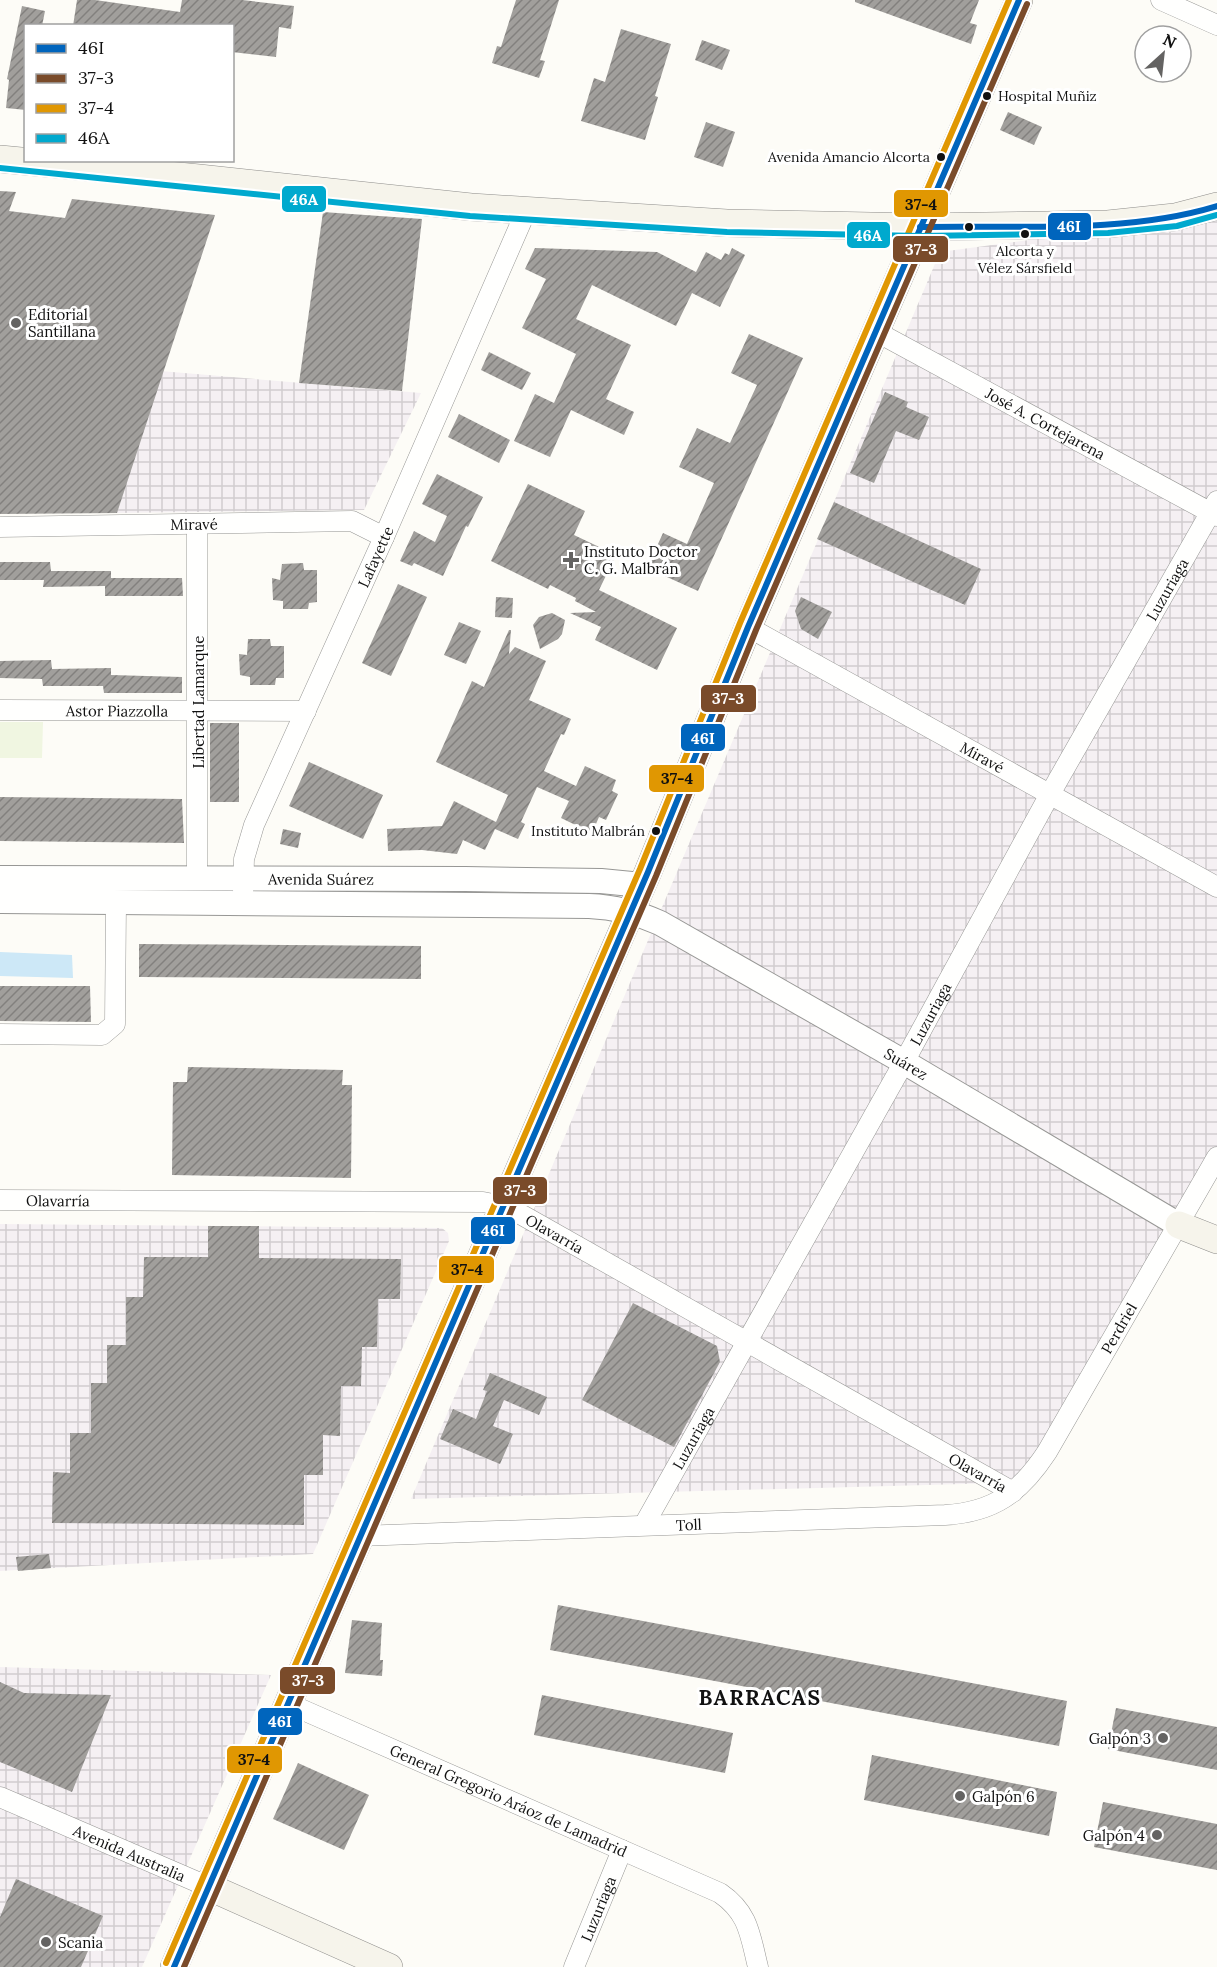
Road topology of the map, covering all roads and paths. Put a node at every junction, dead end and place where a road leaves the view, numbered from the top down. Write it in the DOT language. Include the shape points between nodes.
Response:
graph roads {
  1 [pos="1019,0"];
  2 [pos="1161,0"];
  3 [pos="1217,25"];
  4 [pos="0,159"];
  5 [pos="24,161"];
  6 [pos="30,162"];
  7 [pos="1217,206"];
  8 [pos="526,211"];
  9 [pos="920,227"];
  10 [pos="874,331"];
  11 [pos="1215,510"];
  12 [pos="197,525"];
  13 [pos="0,527"];
  14 [pos="384,537"];
  15 [pos="748,627"];
  16 [pos="0,710"];
  17 [pos="198,711"];
  18 [pos="306,711"];
  19 [pos="1050,794"];
  20 [pos="0,878"];
  21 [pos="197,879"];
  22 [pos="243,879"];
  23 [pos="642,885"];
  24 [pos="1217,887"];
  25 [pos="0,901"];
  26 [pos="116,902"];
  27 [pos="243,904"];
  28 [pos="631,911"];
  29 [pos="0,1034"];
  30 [pos="904,1062"];
  31 [pos="1217,1157"];
  32 [pos="0,1200"];
  33 [pos="502,1206"];
  34 [pos="1179,1225"];
  35 [pos="1217,1240"];
  36 [pos="746,1342"];
  37 [pos="1013,1492"];
  38 [pos="644,1525"];
  39 [pos="359,1536"];
  40 [pos="287,1703"];
  41 [pos="0,1797"];
  42 [pos="622,1850"];
  43 [pos="209,1887"];
  44 [pos="385,1966"];
  45 [pos="174,1967"];
  46 [pos="574,1967"];
  47 [pos="758,1967"];
  1 -- 9 [label="main road"];
  2 -- 3 [label="street"];
  4 -- 5 [label="main road"];
  6 -- 8 [label="main road"];
  7 -- 9 [label="main road" via="1138,222"];
  8 -- 9 [label="main road" via="727,223"];
  8 -- 14 [label="street, Lafayette"];
  9 -- 10 [label="main road"];
  10 -- 11 [label="street, José A. Cortejarena"];
  10 -- 15 [label="main road"];
  11 -- 19 [label="street, Luzuriaga"];
  12 -- 13 [label="street, Miravé"];
  12 -- 14 [label="street, Miravé" via="352,521"];
  12 -- 17 [label="street, Libertad Lamarque"];
  14 -- 18 [label="street, Lafayette"];
  15 -- 19 [label="street, Miravé"];
  15 -- 23 [label="main road"];
  16 -- 17 [label="street, Astor Piazzolla"];
  17 -- 18 [label="street, Astor Piazzolla"];
  17 -- 21 [label="street, Libertad Lamarque"];
  18 -- 22 [label="street, Lafayette" via="254,825 244,859"];
  19 -- 24 [label="street, Miravé"];
  19 -- 30 [label="street, Luzuriaga"];
  20 -- 21 [label="street, Avenida Suárez"];
  21 -- 22 [label="street, Avenida Suárez"];
  22 -- 23 [label="street, Avenida Suárez" via="601,881"];
  22 -- 27 [label="street, Lafayette"];
  23 -- 28 [label="main road"];
  25 -- 26 [label="street, Avenida Suárez"];
  26 -- 27 [label="street, Avenida Suárez"];
  26 -- 29 [label="street" via="115,1024 102,1035"];
  27 -- 28 [label="street, Avenida Suárez" via="589,906"];
  28 -- 30 [label="street, Suárez"];
  28 -- 33 [label="main road"];
  30 -- 34 [label="street, Suárez"];
  30 -- 36 [label="street, Luzuriaga"];
  31 -- 34 [label="street, Perdriel"];
  32 -- 33 [label="street, Olavarría" via="472,1202"];
  33 -- 36 [label="street, Olavarría"];
  33 -- 39 [label="main road"];
  34 -- 35 [label="main road"];
  34 -- 37 [label="street, Perdriel" via="1057,1437 1034,1472"];
  36 -- 37 [label="street, Olavarría"];
  36 -- 38 [label="street, Luzuriaga"];
  37 -- 38 [label="street, Toll" via="997,1503 966,1514"];
  38 -- 39 [label="street, Toll"];
  39 -- 40 [label="main road"];
  40 -- 42 [label="street, General Gregorio Aráoz de Lamadrid"];
  40 -- 43 [label="main road"];
  41 -- 43 [label="street, Avenida Australia"];
  42 -- 46 [label="street, Luzuriaga"];
  42 -- 47 [label="street, General Gregorio Aráoz de Lamadrid" via="728,1899 747,1922"];
  43 -- 44 [label="main road, Avenida Australia"];
  43 -- 45 [label="main road"];
}
